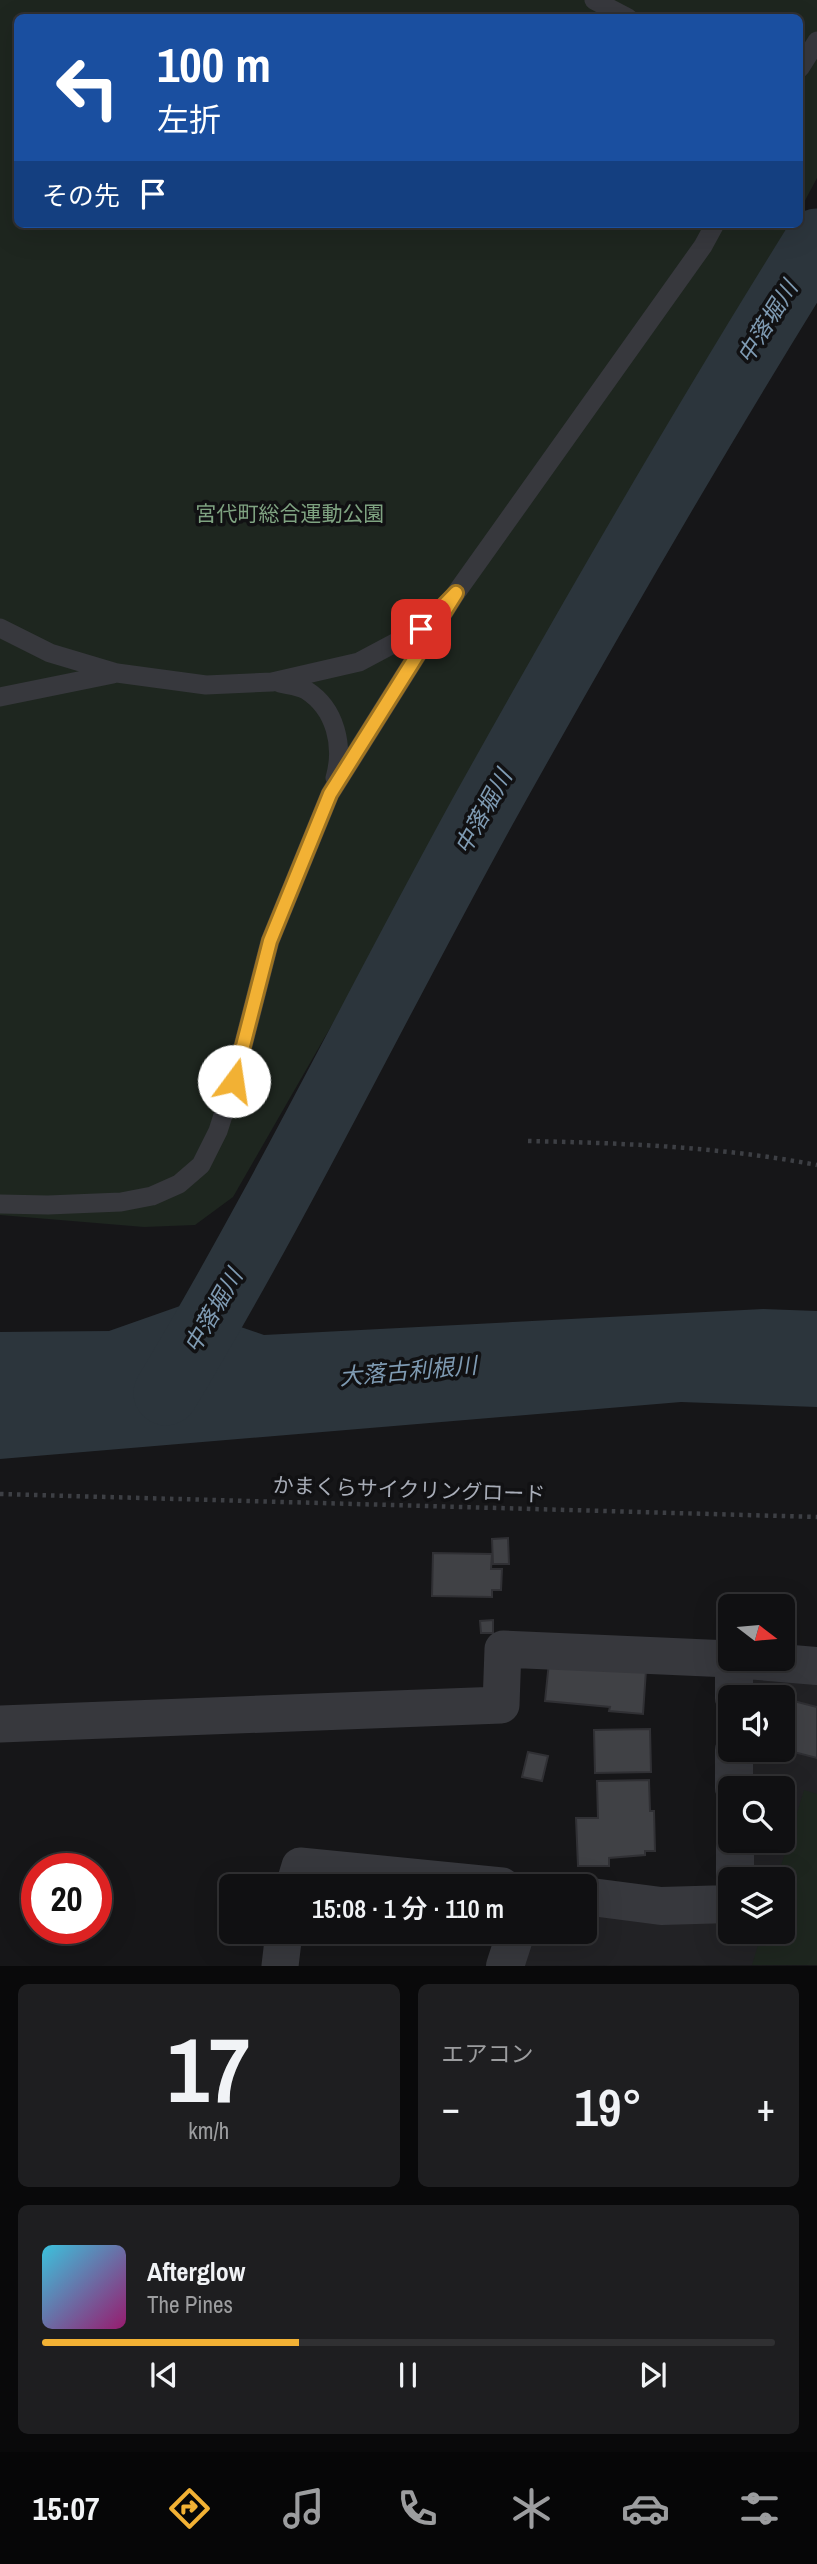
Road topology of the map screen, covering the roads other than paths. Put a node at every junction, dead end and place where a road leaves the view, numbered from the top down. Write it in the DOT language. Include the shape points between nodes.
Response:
graph roads {
  1 [pos="594,0"];
  2 [pos="620,14"];
  3 [pos="817,41"];
  4 [pos="803,63"];
  5 [pos="713,228"];
  6 [pos="456,593"];
  7 [pos="0,628"];
  8 [pos="117,673"];
  9 [pos="272,682"];
  10 [pos="0,697"];
  11 [pos="330,794"];
  12 [pos="0,1204"];
  13 [pos="718,1658"];
  14 [pos="795,1664"];
  15 [pos="817,1666"];
  16 [pos="0,1724"];
  17 [pos="298,1874"];
  18 [pos="381,1874"];
  19 [pos="597,1898"];
  20 [pos="718,1904"];
  21 [pos="283,1944"];
  22 [pos="512,1944"];
  23 [pos="280,1965"];
  24 [pos="505,1965"];
  1 -- 2 [label="lane"];
  3 -- 4 [label="lane"];
  5 -- 6 [label="lane"];
  6 -- 9 [label="lane" via="421,629 359,662"];
  6 -- 11 [label="lane"];
  7 -- 8 [label="lane" via="50,653"];
  8 -- 9 [label="lane" via="206,685"];
  8 -- 10 [label="lane"];
  9 -- 11 [label="lane" via="304,688 327,708 338,736 340,761"];
  11 -- 12 [label="lane" via="270,941 234,1081 201,1165 179,1184 152,1196 121,1202"];
  13 -- 16 [label="street" via="503,1649 501,1705"];
  14 -- 15 [label="street"];
  17 -- 18 [label="street" via="300,1866"];
  19 -- 20 [label="street" via="661,1906"];
  21 -- 23 [label="street"];
  22 -- 24 [label="street"];
}
